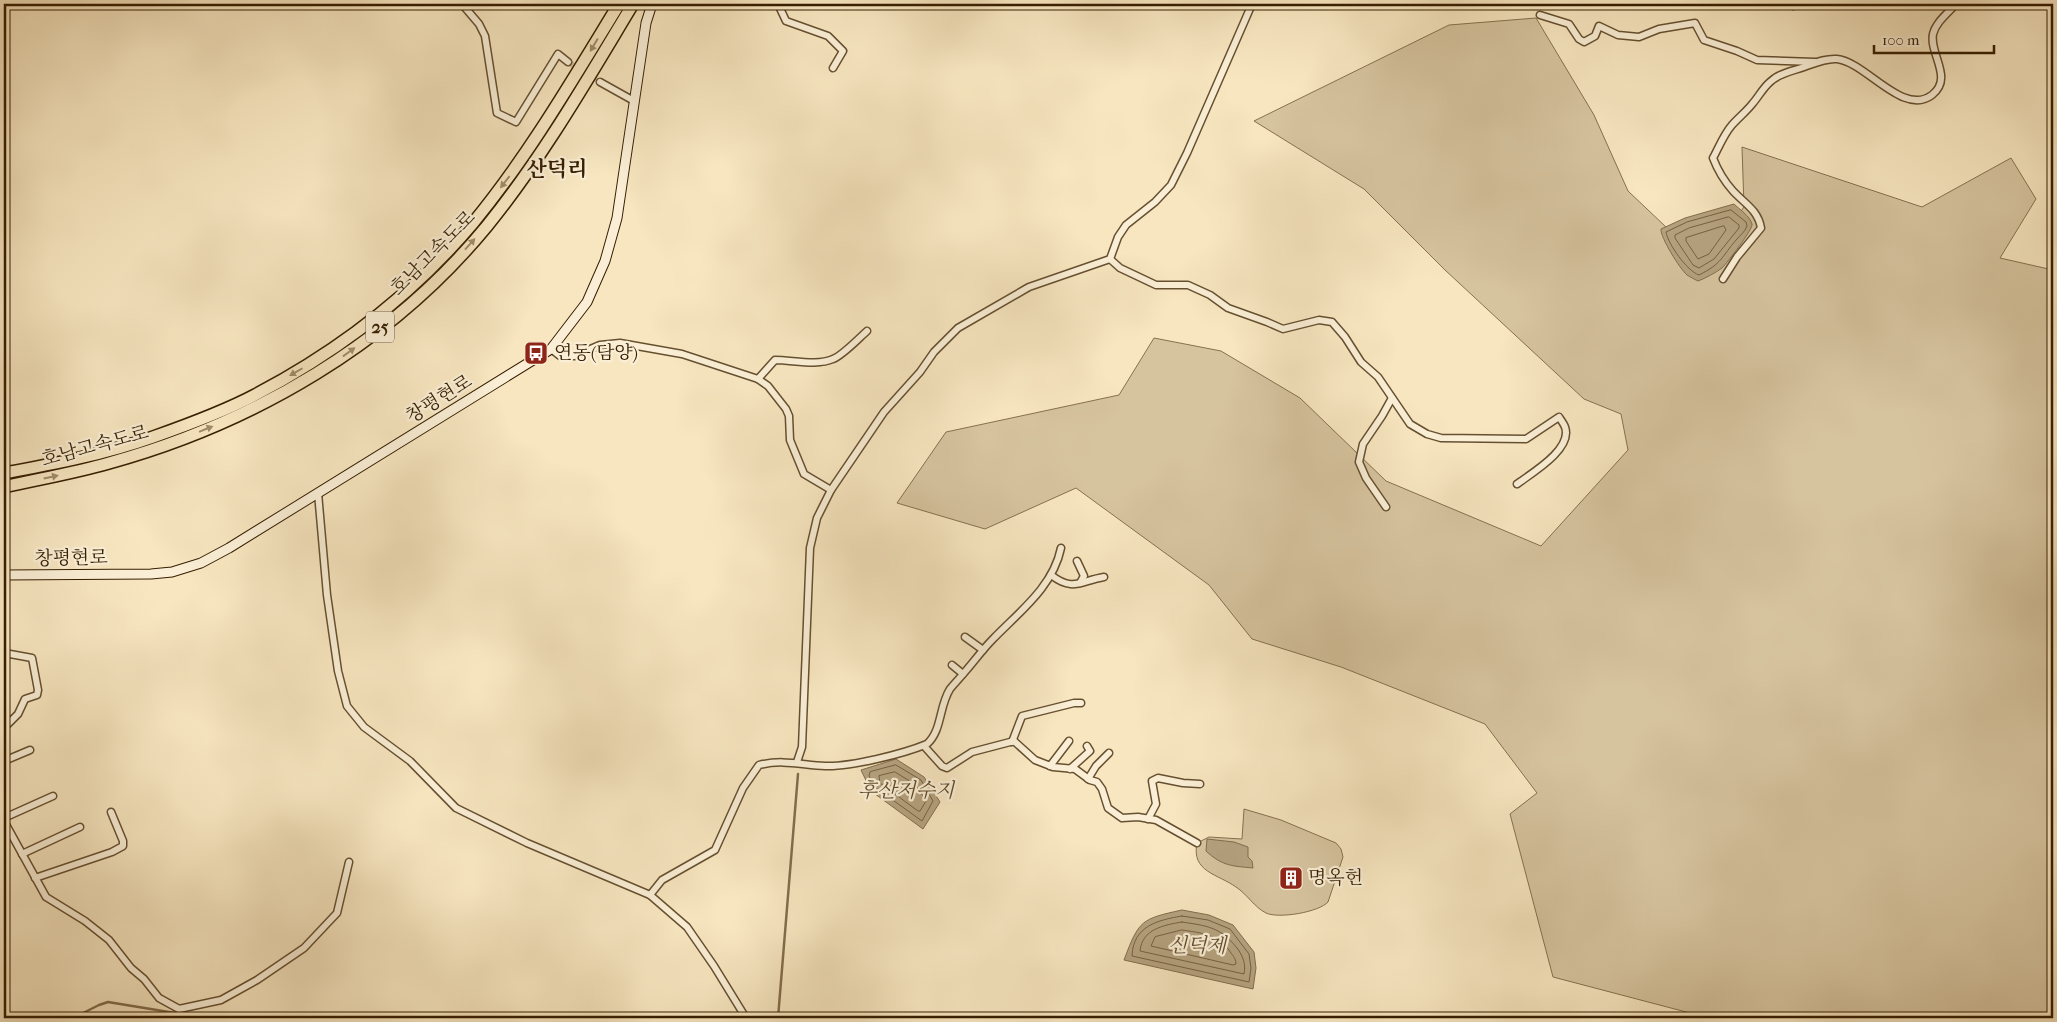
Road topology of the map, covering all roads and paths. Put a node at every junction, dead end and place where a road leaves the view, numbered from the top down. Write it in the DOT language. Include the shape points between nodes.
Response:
graph roads {
  1 [pos="462,4"];
  2 [pos="619,4"];
  3 [pos="633,4"];
  4 [pos="652,4"];
  5 [pos="778,4"];
  6 [pos="1252,4"];
  7 [pos="1956,4"];
  8 [pos="1540,14"];
  9 [pos="568,62"];
  10 [pos="1816,62"];
  11 [pos="833,68"];
  12 [pos="600,82"];
  13 [pos="634,101"];
  14 [pos="1110,259"];
  15 [pos="1723,280"];
  16 [pos="867,331"];
  17 [pos="551,349"];
  18 [pos="758,379"];
  19 [pos="1392,398"];
  20 [pos="4,473"];
  21 [pos="1518,484"];
  22 [pos="4,487"];
  23 [pos="831,490"];
  24 [pos="318,493"];
  25 [pos="1386,507"];
  26 [pos="1061,548"];
  27 [pos="1077,562"];
  28 [pos="4,575"];
  29 [pos="1051,575"];
  30 [pos="1104,577"];
  31 [pos="1080,583"];
  32 [pos="965,637"];
  33 [pos="983,650"];
  34 [pos="4,656"];
  35 [pos="952,665"];
  36 [pos="963,674"];
  37 [pos="1081,703"];
  38 [pos="4,728"];
  39 [pos="1068,741"];
  40 [pos="1012,742"];
  41 [pos="924,746"];
  42 [pos="1087,746"];
  43 [pos="30,750"];
  44 [pos="1108,753"];
  45 [pos="4,761"];
  46 [pos="797,762"];
  47 [pos="1050,766"];
  48 [pos="1070,769"];
  49 [pos="1088,779"];
  50 [pos="1200,784"];
  51 [pos="53,796"];
  52 [pos="111,812"];
  53 [pos="4,819"];
  54 [pos="1148,819"];
  55 [pos="80,827"];
  56 [pos="1197,843"];
  57 [pos="22,854"];
  58 [pos="349,862"];
  59 [pos="35,878"];
  60 [pos="650,895"];
  61 [pos="746,1018"];
  1 -- 9 [label="street" via="485,36 497,113 516,122 558,54"];
  2 -- 20 [label="highway, 호남고속도로 / 25, one-way" via="509,177 435,264 372,320 299,370 204,418 94,454"];
  22 -- 3 [label="highway, 호남고속도로 / 25, one-way" via="110,463 209,428 260,406 348,353 445,272 486,227 549,141"];
  4 -- 13 [label="main road, 창평현로"];
  5 -- 11 [label="street" via="786,22 828,36 843,50"];
  6 -- 14 [label="street" via="1191,144 1170,184 1155,202 1126,225"];
  7 -- 10 [label="street" via="1934,34 1941,79 1929,97 1900,97 1845,61"];
  8 -- 10 [label="street" via="1569,24 1584,42 1596,36 1599,26 1618,35 1639,37 1659,29 1696,23 1704,40 1757,60"];
  10 -- 15 [label="street" via="1770,82 1731,126 1713,158 1719,173 1759,217 1761,228"];
  12 -- 13 [label="street"];
  13 -- 17 [label="main road, 창평현로" via="617,218 605,261 587,302"];
  14 -- 19 [label="street" via="1120,268 1156,285 1188,285 1228,308 1283,329 1319,320 1332,322"];
  14 -- 23 [label="street" via="1029,287 958,328 884,412"];
  16 -- 18 [label="street" via="835,359 816,364 774,360"];
  17 -- 18 [label="street" via="560,356 574,356 600,345 620,343 682,354"];
  17 -- 24 [label="main road, 창평현로"];
  18 -- 23 [label="street" via="768,386 786,409 790,440 804,474"];
  19 -- 21 [label="street" via="1410,424 1441,438 1526,439 1559,417 1566,429 1565,442 1555,455"];
  19 -- 25 [label="street" via="1362,444 1359,462"];
  23 -- 46 [label="street" via="817,518 810,548 802,747"];
  24 -- 28 [label="main road, 창평현로" via="201,563 172,572"];
  24 -- 60 [label="street" via="327,595 346,706 364,727 410,761 456,808 526,843"];
  26 -- 29 [label="street"];
  27 -- 31 [label="street" via="1084,576"];
  29 -- 31 [label="street" via="1072,586"];
  29 -- 33 [label="street" via="1032,600"];
  30 -- 31 [label="street"];
  32 -- 33 [label="street"];
  33 -- 36 [label="street"];
  34 -- 38 [label="street" via="32,658 38,690 37,695 25,699 18,714"];
  35 -- 36 [label="street"];
  36 -- 41 [label="street" via="950,689 940,712 935,737"];
  37 -- 40 [label="street" via="1022,716"];
  39 -- 47 [label="street"];
  40 -- 41 [label="street" via="972,752 947,768"];
  40 -- 47 [label="street" via="1035,760"];
  41 -- 46 [label="street" via="850,764 825,766"];
  42 -- 48 [label="street" via="1090,751"];
  43 -- 45 [label="street"];
  44 -- 49 [label="street"];
  46 -- 60 [label="street" via="759,765 743,788 715,850 662,880"];
  47 -- 48 [label="street"];
  48 -- 49 [label="street"];
  49 -- 54 [label="street" via="1097,782 1108,808 1114,813 1122,818"];
  50 -- 54 [label="street" via="1158,778 1152,781 1156,804"];
  51 -- 53 [label="street"];
  52 -- 59 [label="street" via="122,846"];
  53 -- 57 [label="street"];
  54 -- 56 [label="street" via="1156,820"];
  55 -- 57 [label="street"];
  57 -- 59 [label="street"];
  58 -- 59 [label="street" via="338,913 304,948 221,1000 178,1009 158,998 109,940 46,897"];
  60 -- 61 [label="street" via="687,927"];
}
